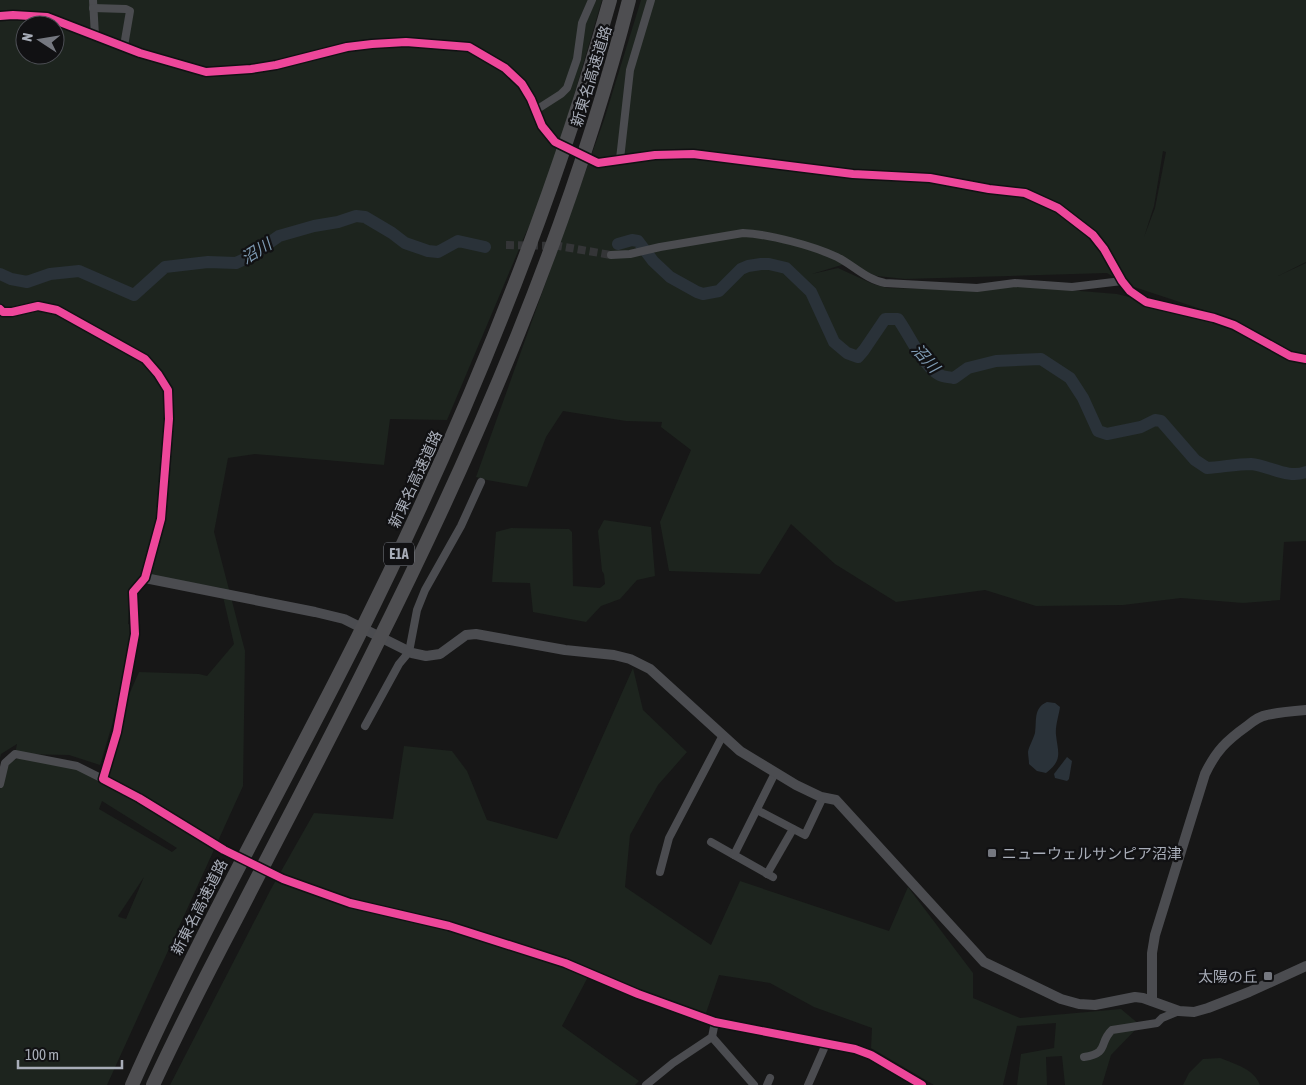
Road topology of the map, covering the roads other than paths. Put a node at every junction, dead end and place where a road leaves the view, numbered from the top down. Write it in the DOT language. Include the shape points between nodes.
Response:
graph roads {
  1 [pos="592,0"];
  2 [pos="610,0"];
  3 [pos="630,0"];
  4 [pos="651,0"];
  5 [pos="93,4"];
  6 [pos="0,16"];
  7 [pos="95,36"];
  8 [pos="124,46"];
  9 [pos="536,110"];
  10 [pos="555,142"];
  11 [pos="620,159"];
  12 [pos="598,163"];
  13 [pos="611,254"];
  14 [pos="1122,281"];
  15 [pos="0,309"];
  16 [pos="1306,359"];
  17 [pos="481,482"];
  18 [pos="145,578"];
  19 [pos="406,651"];
  20 [pos="1306,710"];
  21 [pos="365,726"];
  22 [pos="723,735"];
  23 [pos="775,773"];
  24 [pos="102,779"];
  25 [pos="0,784"];
  26 [pos="823,797"];
  27 [pos="757,810"];
  28 [pos="793,829"];
  29 [pos="711,842"];
  30 [pos="734,855"];
  31 [pos="660,872"];
  32 [pos="1306,966"];
  33 [pos="1152,1001"];
  34 [pos="1179,1011"];
  35 [pos="715,1022"];
  36 [pos="712,1037"];
  37 [pos="826,1044"];
  38 [pos="1084,1057"];
  39 [pos="132,1085"];
  40 [pos="153,1085"];
  41 [pos="646,1085"];
  42 [pos="754,1085"];
  43 [pos="808,1085"];
  44 [pos="922,1085"];
  1 -- 9 [label="street" via="582,23 577,58 567,88"];
  2 -- 39 [label="highway, 新東名高速道路 / E1A" via="546,204 452,438 357,640 189,962"];
  3 -- 40 [label="highway, 新東名高速道路 / E1A" via="597,114 566,204 489,407 407,584"];
  4 -- 11 [label="street" via="630,70"];
  5 -- 7 [label="street"];
  5 -- 8 [label="street" via="130,11"];
  6 -- 7 [label="street" via="47,18"];
  7 -- 8 [label="street"];
  8 -- 9 [label="street" via="206,72 276,65 346,47 372,44 406,42 469,47 517,79"];
  9 -- 10 [label="street" via="542,126"];
  11 -- 12 [label="street"];
  11 -- 14 [label="street" via="655,154 693,154 853,174 930,178 989,190 1025,193 1058,208 1093,235"];
  13 -- 14 [label="street" via="630,254 753,233 836,257 874,281 884,283 976,288 1015,283 1072,287"];
  14 -- 16 [label="street" via="1146,302 1221,320 1290,356"];
  15 -- 18 [label="street" via="12,312 38,306 56,310 145,359 168,390 169,419 161,519"];
  17 -- 19 [label="street" via="461,526 424,590"];
  18 -- 19 [label="street" via="316,612 344,620"];
  18 -- 24 [label="street" via="133,592 135,634 117,732"];
  19 -- 21 [label="street"];
  19 -- 22 [label="street" via="426,656 440,654 466,635 476,634 630,659 650,669"];
  20 -- 33 [label="street" via="1266,715 1256,720 1229,738 1210,762 1155,935"];
  22 -- 23 [label="street" via="740,751"];
  22 -- 31 [label="street" via="669,838"];
  23 -- 26 [label="street"];
  23 -- 27 [label="street"];
  24 -- 25 [label="street" via="77,766 15,754 5,762"];
  24 -- 35 [label="street" via="224,850 283,879 350,903 449,926 565,963"];
  26 -- 28 [label="street" via="805,835"];
  26 -- 33 [label="street" via="843,805 990,966 1079,1004 1095,1005 1135,997"];
  27 -- 28 [label="street"];
  27 -- 30 [label="street"];
  28 -- 30 [label="street" via="770,876"];
  29 -- 30 [label="street"];
  32 -- 34 [label="street" via="1208,1008 1194,1012"];
  33 -- 34 [label="street"];
  34 -- 38 [label="street" via="1156,1023 1112,1030 1098,1053"];
  35 -- 36 [label="street"];
  35 -- 37 [label="street"];
  36 -- 41 [label="street"];
  36 -- 42 [label="street"];
  37 -- 43 [label="street"];
  37 -- 44 [label="street" via="871,1055"];
}
